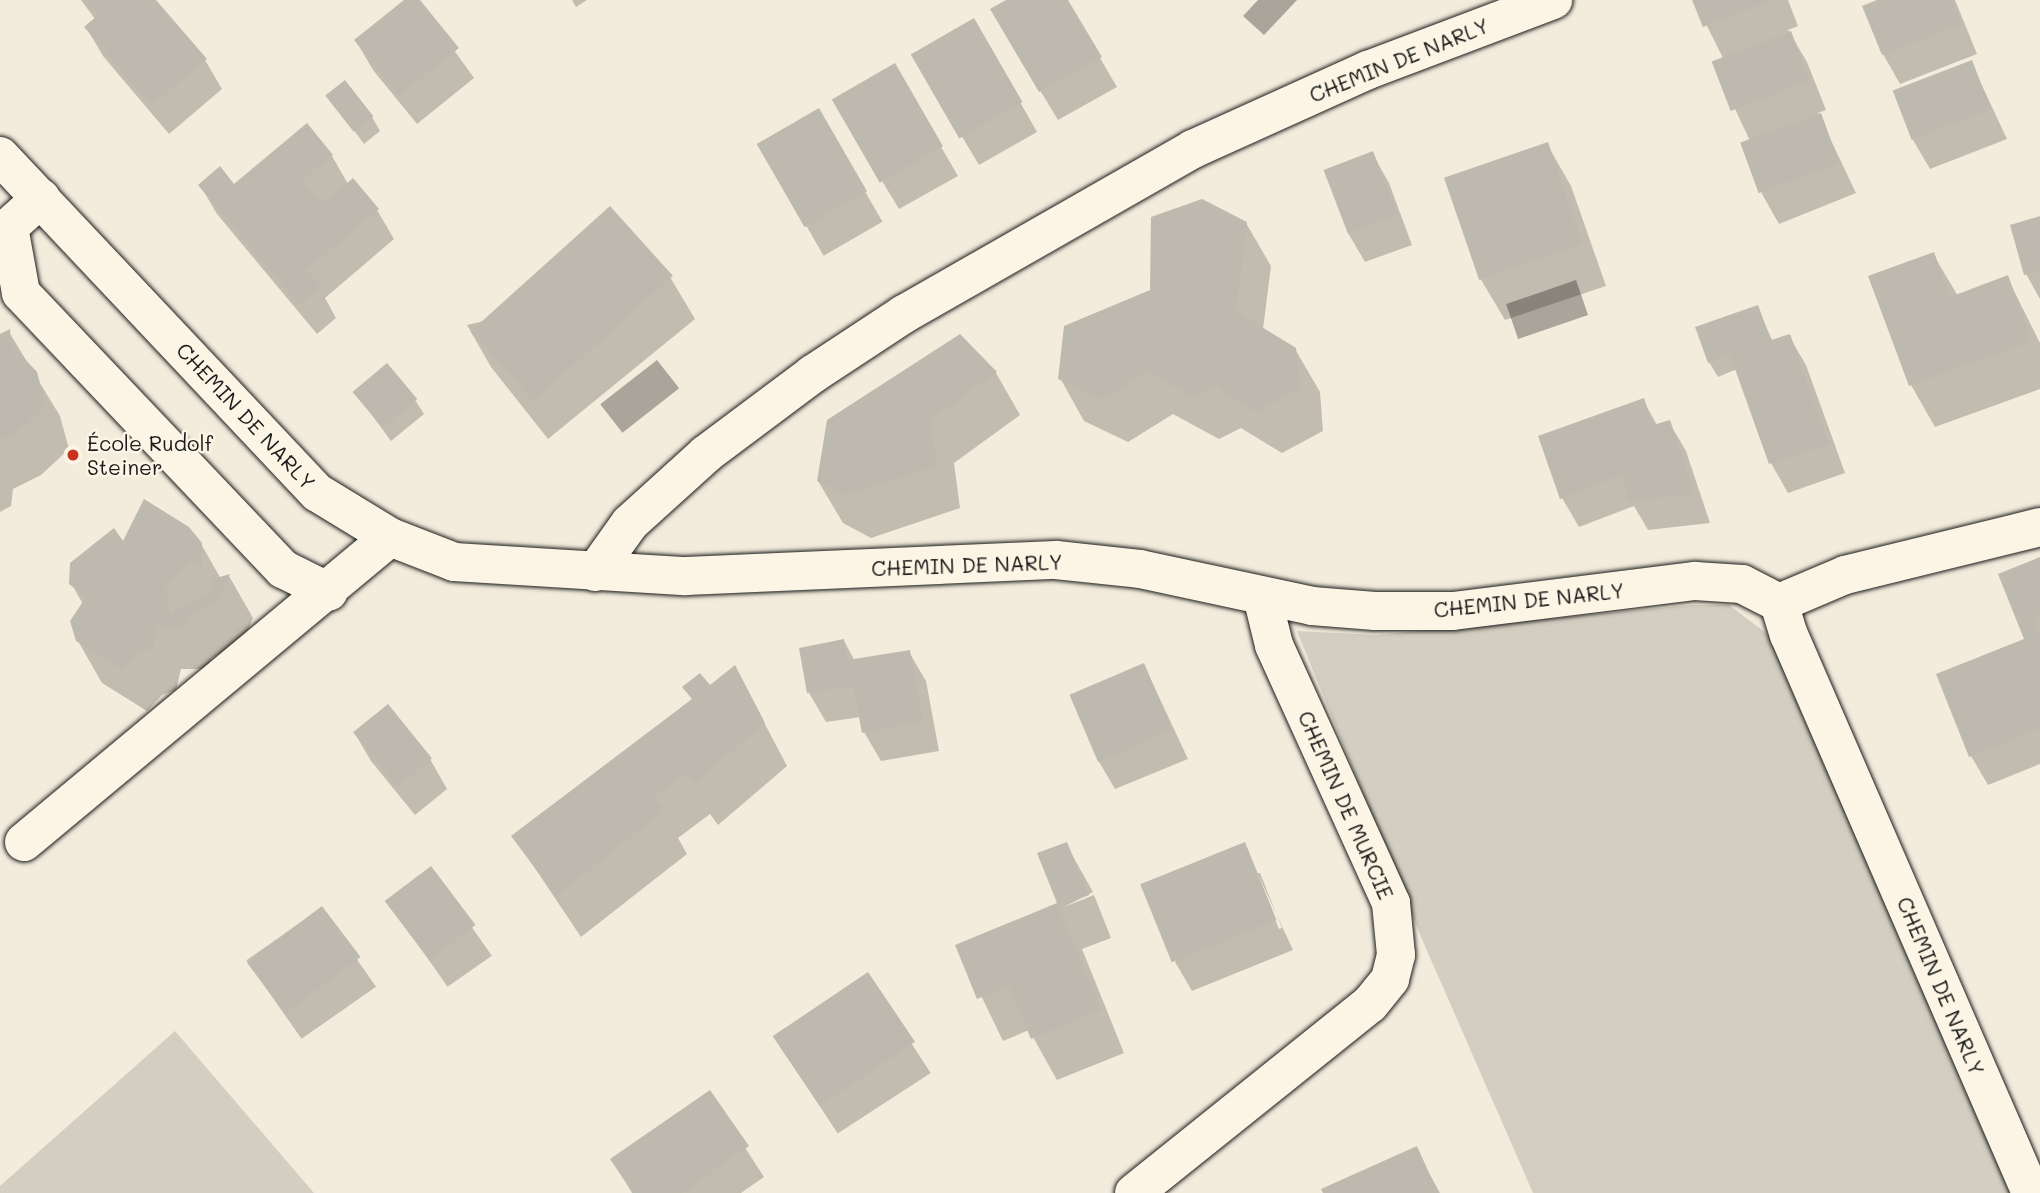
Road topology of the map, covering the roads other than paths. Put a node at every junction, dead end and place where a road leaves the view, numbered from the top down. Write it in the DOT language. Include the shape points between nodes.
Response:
graph roads {
  1 [pos="1552,0"];
  2 [pos="0,156"];
  3 [pos="41,198"];
  4 [pos="2040,527"];
  5 [pos="390,537"];
  6 [pos="595,572"];
  7 [pos="329,592"];
  8 [pos="1262,596"];
  9 [pos="1779,603"];
  10 [pos="24,842"];
  11 [pos="1134,1193"];
  12 [pos="2031,1193"];
  1 -- 6 [label="street, CHEMIN DE NARLY" via="1368,70 1194,149 904,314 813,374 706,454 630,523"];
  2 -- 3 [label="street, CHEMIN DE NARLY"];
  3 -- 5 [label="street, CHEMIN DE NARLY" via="291,468 351,516"];
  3 -- 7 [label="street" via="9,227 21,293 283,569"];
  4 -- 9 [label="street" via="1845,575"];
  5 -- 6 [label="street, CHEMIN DE NARLY" via="454,562"];
  5 -- 7 [label="street"];
  6 -- 8 [label="street, CHEMIN DE NARLY" via="779,575 935,562 1056,560 1140,569"];
  7 -- 10 [label="street"];
  8 -- 9 [label="street, CHEMIN DE NARLY" via="1375,611 1453,611 1695,580 1742,584"];
  8 -- 11 [label="street, CHEMIN DE MURCIE" via="1274,645 1391,902 1396,955 1390,979 1370,1004"];
  9 -- 12 [label="street, CHEMIN DE NARLY" via="1788,635"];
}
